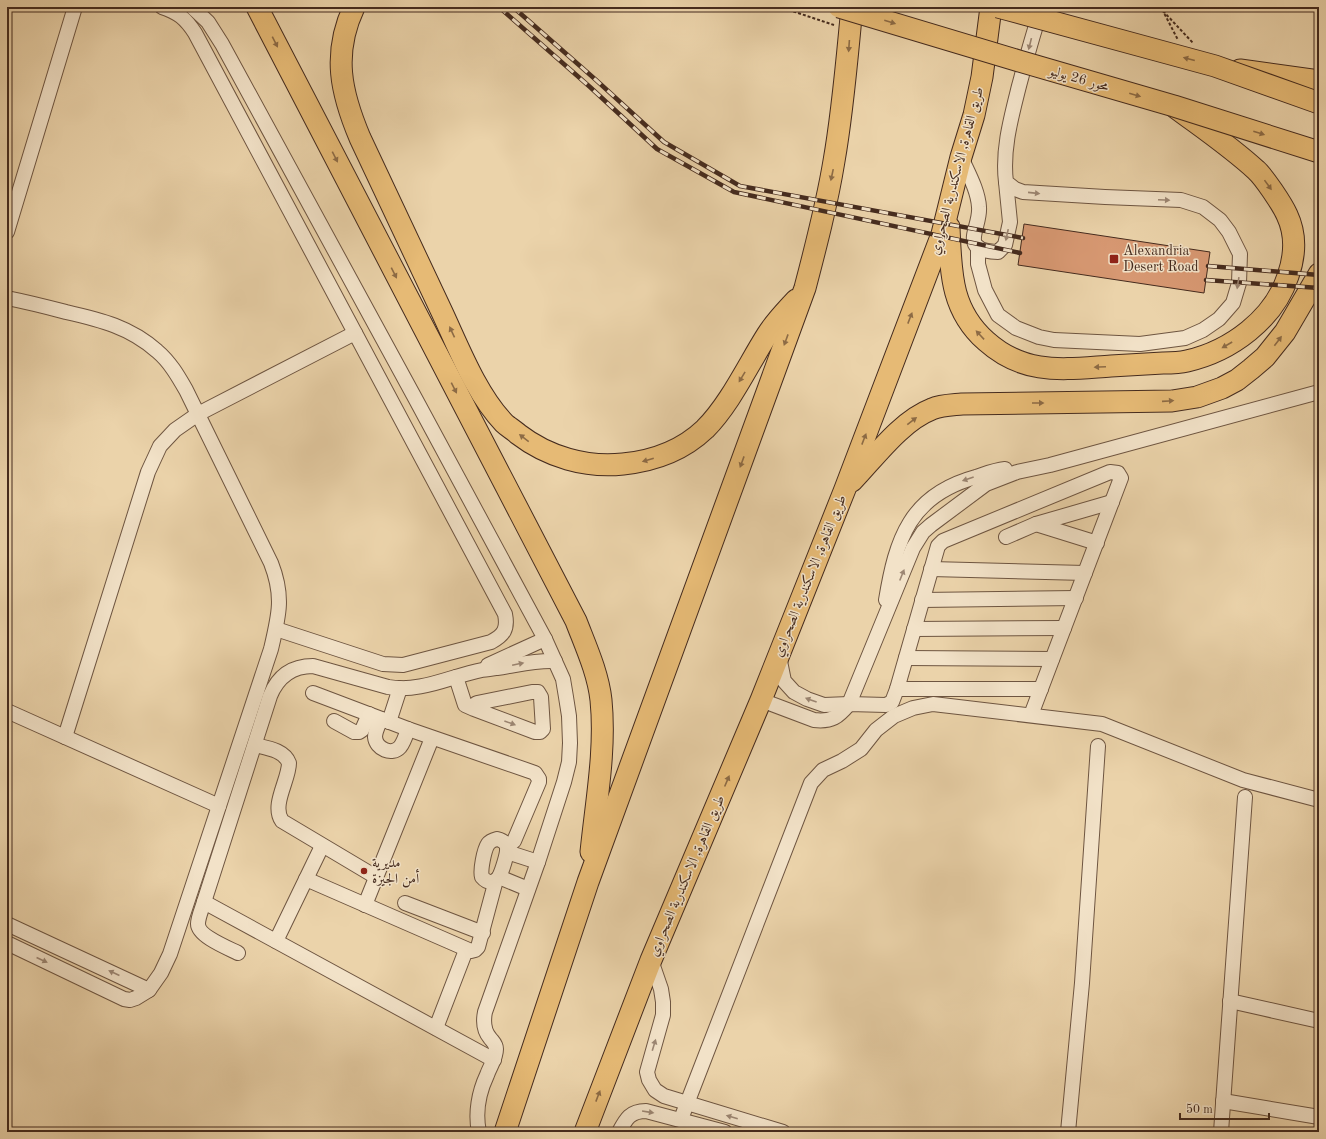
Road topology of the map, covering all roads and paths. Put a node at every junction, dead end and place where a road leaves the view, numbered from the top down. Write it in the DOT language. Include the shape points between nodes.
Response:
graph roads {
  1 [pos="74,7"];
  2 [pos="162,7"];
  3 [pos="192,7"];
  4 [pos="257,7"];
  5 [pos="354,7"];
  6 [pos="839,7"];
  7 [pos="852,7"];
  8 [pos="991,7"];
  9 [pos="998,7"];
  10 [pos="1042,7"];
  11 [pos="1152,7"];
  12 [pos="787,8"];
  13 [pos="1162,11"];
  14 [pos="850,30"];
  15 [pos="1191,51"];
  16 [pos="1215,66"];
  17 [pos="1319,81"];
  18 [pos="1319,103"];
  19 [pos="1174,106"];
  20 [pos="1319,152"];
  21 [pos="961,157"];
  22 [pos="1006,182"];
  23 [pos="948,212"];
  24 [pos="7,232"];
  25 [pos="978,247"];
  26 [pos="1319,274"];
  27 [pos="805,288"];
  28 [pos="7,298"];
  29 [pos="355,333"];
  30 [pos="1319,392"];
  31 [pos="198,414"];
  32 [pos="1034,468"];
  33 [pos="845,489"];
  34 [pos="1112,502"];
  35 [pos="1036,524"];
  36 [pos="1006,537"];
  37 [pos="1097,543"];
  38 [pos="931,569"];
  39 [pos="1085,573"];
  40 [pos="1076,598"];
  41 [pos="922,600"];
  42 [pos="882,624"];
  43 [pos="1064,628"];
  44 [pos="276,629"];
  45 [pos="914,629"];
  46 [pos="545,639"];
  47 [pos="779,655"];
  48 [pos="906,658"];
  49 [pos="1052,659"];
  50 [pos="556,661"];
  51 [pos="482,670"];
  52 [pos="456,677"];
  53 [pos="400,688"];
  54 [pos="1041,688"];
  55 [pos="897,689"];
  56 [pos="313,693"];
  57 [pos="761,700"];
  58 [pos="849,704"];
  59 [pos="474,709"];
  60 [pos="7,711"];
  61 [pos="1031,715"];
  62 [pos="380,718"];
  63 [pos="334,721"];
  64 [pos="408,729"];
  65 [pos="65,737"];
  66 [pos="432,738"];
  67 [pos="255,745"];
  68 [pos="1098,746"];
  69 [pos="1245,797"];
  70 [pos="1319,800"];
  71 [pos="219,806"];
  72 [pos="322,846"];
  73 [pos="507,850"];
  74 [pos="538,862"];
  75 [pos="376,877"];
  76 [pos="306,879"];
  77 [pos="498,879"];
  78 [pos="588,882"];
  79 [pos="528,889"];
  80 [pos="204,902"];
  81 [pos="405,903"];
  82 [pos="365,905"];
  83 [pos="7,924"];
  84 [pos="483,933"];
  85 [pos="276,940"];
  86 [pos="7,943"];
  87 [pos="466,950"];
  88 [pos="238,954"];
  89 [pos="651,960"];
  90 [pos="149,990"];
  91 [pos="1230,1001"];
  92 [pos="1319,1021"];
  93 [pos="436,1028"];
  94 [pos="494,1060"];
  95 [pos="1223,1101"];
  96 [pos="686,1104"];
  97 [pos="712,1111"];
  98 [pos="1319,1117"];
  99 [pos="681,1119"];
  100 [pos="708,1127"];
  101 [pos="479,1132"];
  102 [pos="506,1132"];
  103 [pos="584,1132"];
  104 [pos="620,1132"];
  105 [pos="725,1132"];
  106 [pos="783,1132"];
  107 [pos="1068,1132"];
  108 [pos="1221,1132"];
  1 -- 24 [label="street"];
  2 -- 29 [label="street" via="182,16 195,32"];
  3 -- 46 [label="street" via="208,22 222,44"];
  4 -- 78 [label="highway, one-way" via="576,622 592,663 601,699 602,735"];
  27 -- 5 [label="highway, one-way" via="769,332 719,412 705,429 679,447 662,456 640,462 607,466 579,463 554,455 529,442 505,423 484,396 462,355 351,117 342,83 341,58 345,30"];
  6 -- 19 [label="highway, محور 26 يوليو, one-way, bridge"];
  7 -- 14 [label="highway"];
  8 -- 21 [label="highway, طريق القاهرة, الاسكندرية الصحراوي" via="982,77"];
  9 -- 15 [label="highway, bridge"];
  10 -- 22 [label="street, one-way" via="1012,117 1005,154"];
  11 -- 13 [label="path"];
  12 -- 14 [label="path"];
  13 -- 15 [label="path"];
  13 -- 15 [label="path"];
  14 -- 27 [label="highway, one-way" via="834,160"];
  16 -- 15 [label="highway, one-way, bridge"];
  16 -- 17 [label="highway, bridge"];
  16 -- 18 [label="highway, bridge"];
  19 -- 20 [label="highway, محور 26 يوليو, one-way, bridge"];
  19 -- 23 [label="highway, one-way" via="1257,171 1287,215 1293,232 1290,272 1274,304 1258,322 1225,346 1185,362 1054,369 1006,356 986,341 973,326 957,298 951,273"];
  21 -- 23 [label="highway, طريق القاهرة, الاسكندرية الصحراوي"];
  21 -- 25 [label="street" via="976,190 980,208 973,233"];
  22 -- 25 [label="street, one-way" via="1010,222 1005,245 998,252 986,252"];
  22 -- 25 [label="street, one-way" via="1023,192 1182,200 1203,207 1220,220 1240,254 1239,283 1233,303 1220,319 1185,338 1140,344 1039,337 1016,328 998,315 985,290 978,264"];
  33 -- 23 [label="highway, طريق القاهرة, الاسكندرية الصحراوي, one-way" via="940,241"];
  33 -- 26 [label="highway, one-way" via="899,432 923,413 940,406 1172,401 1197,397 1222,388 1251,370 1273,348"];
  27 -- 78 [label="highway, one-way"];
  28 -- 31 [label="street" via="99,319 140,337 173,369"];
  29 -- 31 [label="street"];
  29 -- 44 [label="street" via="505,614 505,630 490,642 396,666"];
  30 -- 32 [label="street"];
  31 -- 44 [label="street" via="277,576 280,602"];
  31 -- 65 [label="street" via="175,430 160,446 148,472"];
  42 -- 32 [label="street, one-way" via="913,548 923,532 986,484"];
  32 -- 42 [label="street, one-way" via="1002,469 968,479 940,491 920,508 903,533 891,569"];
  33 -- 47 [label="highway, طريق القاهرة, الاسكندرية الصحراوي"];
  34 -- 35 [label="street"];
  34 -- 37 [label="street"];
  34 -- 38 [label="street" via="1121,478 1118,473 1110,472 943,541 938,546"];
  35 -- 36 [label="street"];
  35 -- 37 [label="street"];
  37 -- 39 [label="street"];
  38 -- 39 [label="street"];
  38 -- 41 [label="street"];
  39 -- 40 [label="street"];
  40 -- 41 [label="street"];
  40 -- 43 [label="street"];
  41 -- 45 [label="street"];
  42 -- 58 [label="street"];
  43 -- 45 [label="street"];
  43 -- 49 [label="street"];
  44 -- 71 [label="street"];
  45 -- 48 [label="street"];
  46 -- 50 [label="street"];
  46 -- 51 [label="street" via="496,660"];
  47 -- 57 [label="highway, طريق القاهرة, الاسكندرية الصحراوي"];
  58 -- 47 [label="street, one-way" via="824,705 794,692 784,681"];
  48 -- 49 [label="street"];
  48 -- 55 [label="street"];
  49 -- 54 [label="street"];
  51 -- 50 [label="street, one-way" via="539,660"];
  50 -- 74 [label="street" via="563,679 567,703 569,762"];
  51 -- 52 [label="street"];
  52 -- 53 [label="street"];
  52 -- 59 [label="street" via="465,704"];
  53 -- 62 [label="street"];
  53 -- 67 [label="street" via="313,666 297,668 283,676 273,688"];
  54 -- 55 [label="street"];
  54 -- 61 [label="street"];
  55 -- 58 [label="street" via="892,702 886,705"];
  56 -- 62 [label="street"];
  57 -- 58 [label="street" via="814,720 824,721 842,714"];
  89 -- 57 [label="highway, طريق القاهرة, الاسكندرية الصحراوي, one-way"];
  59 -- 59 [label="street, one-way" via="538,733 542,729 541,697 538,692 477,704 474,705"];
  60 -- 65 [label="street"];
  61 -- 70 [label="street" via="1102,724 1244,780"];
  61 -- 96 [label="street" via="933,704 913,708 884,722 861,748 816,776 811,783"];
  62 -- 63 [label="street" via="359,732 354,732"];
  62 -- 64 [label="street"];
  62 -- 64 [label="street" via="375,736 382,749 388,751 400,747"];
  64 -- 66 [label="street"];
  65 -- 71 [label="street"];
  66 -- 73 [label="street" via="538,776 539,782 514,842"];
  66 -- 75 [label="street"];
  67 -- 72 [label="street" via="279,752 289,763 278,809 279,817"];
  67 -- 80 [label="street"];
  68 -- 107 [label="street" via="1082,983"];
  69 -- 91 [label="street"];
  71 -- 90 [label="street" via="170,954"];
  72 -- 75 [label="street"];
  72 -- 76 [label="street"];
  73 -- 74 [label="street"];
  73 -- 77 [label="street"];
  73 -- 77 [label="street" via="501,840 492,840 486,847 480,873 489,882"];
  74 -- 79 [label="street"];
  75 -- 82 [label="street"];
  76 -- 82 [label="street"];
  76 -- 85 [label="street"];
  77 -- 79 [label="street"];
  77 -- 84 [label="street"];
  78 -- 102 [label="highway"];
  79 -- 94 [label="street" via="484,1018 485,1029 496,1048"];
  80 -- 85 [label="street"];
  80 -- 88 [label="street" via="198,924 201,932"];
  81 -- 84 [label="street"];
  82 -- 87 [label="street"];
  90 -- 83 [label="street, one-way"];
  84 -- 87 [label="street" via="477,949"];
  85 -- 93 [label="street"];
  86 -- 90 [label="street, one-way" via="124,999 136,998"];
  87 -- 93 [label="street"];
  96 -- 89 [label="street, one-way" via="664,1096 656,1090 647,1072 664,1015 661,989"];
  103 -- 89 [label="highway, طريق القاهرة, الاسكندرية الصحراوي, one-way"];
  91 -- 92 [label="street"];
  91 -- 95 [label="street"];
  93 -- 94 [label="street"];
  94 -- 101 [label="street" via="486,1075 480,1096"];
  95 -- 98 [label="street"];
  95 -- 108 [label="street"];
  96 -- 97 [label="street"];
  96 -- 99 [label="street"];
  97 -- 100 [label="street"];
  106 -- 97 [label="street, one-way"];
  99 -- 100 [label="street"];
  104 -- 99 [label="street, one-way" via="626,1120 638,1111"];
  100 -- 105 [label="street"];
}
